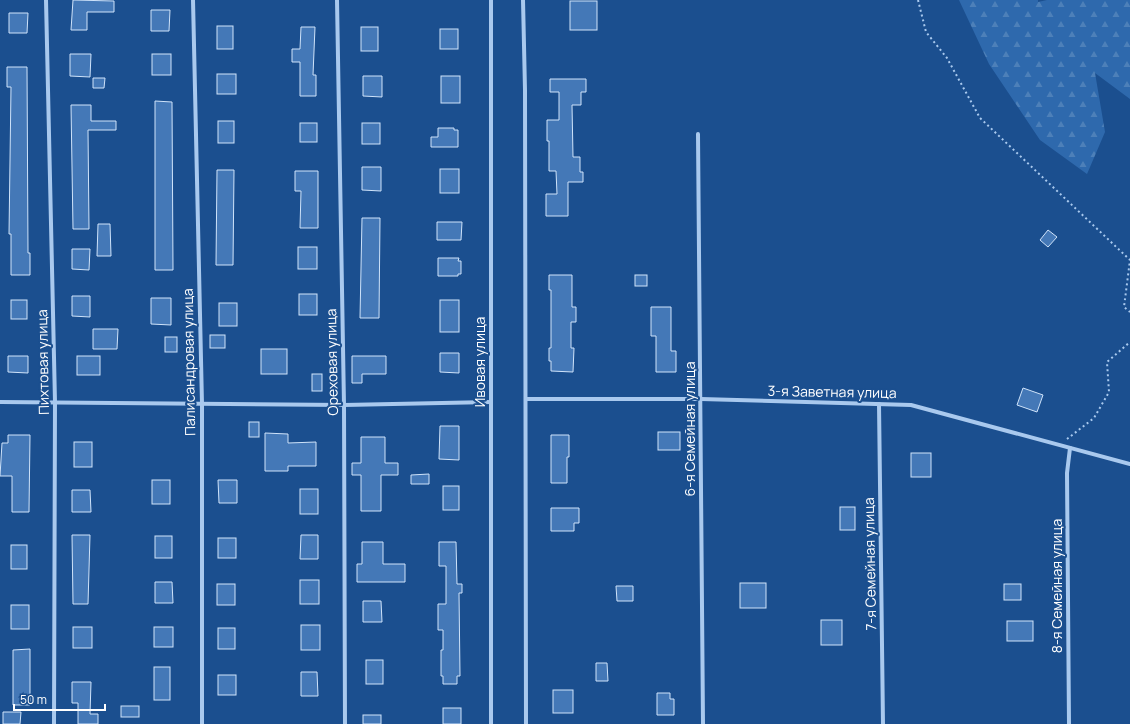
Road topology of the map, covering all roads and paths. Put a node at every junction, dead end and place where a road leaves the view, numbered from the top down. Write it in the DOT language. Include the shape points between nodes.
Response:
graph roads {
  1 [pos="46,0"];
  2 [pos="193,0"];
  3 [pos="337,0"];
  4 [pos="491,0"];
  5 [pos="522,0"];
  6 [pos="918,0"];
  7 [pos="698,134"];
  8 [pos="1130,312"];
  9 [pos="1130,342"];
  10 [pos="526,399"];
  11 [pos="701,399"];
  12 [pos="0,402"];
  13 [pos="55,402"];
  14 [pos="491,402"];
  15 [pos="202,404"];
  16 [pos="879,404"];
  17 [pos="344,405"];
  18 [pos="1059,445"];
  19 [pos="1070,448"];
  20 [pos="1130,464"];
  21 [pos="54,724"];
  22 [pos="202,724"];
  23 [pos="345,724"];
  24 [pos="491,724"];
  25 [pos="526,724"];
  26 [pos="703,724"];
  27 [pos="883,724"];
  28 [pos="1069,724"];
  1 -- 13 [label="street, Пихтовая улица"];
  2 -- 15 [label="street, Палисандровая улица"];
  3 -- 17 [label="street, Ореховая улица"];
  4 -- 14 [label="street, Ивовая улица"];
  5 -- 10 [label="street" via="526,90"];
  6 -- 8 [label="path" via="926,32 947,58 980,118 1130,260 1124,307"];
  7 -- 11 [label="street, 6-я Семейная улица"];
  9 -- 18 [label="path" via="1107,362 1109,392 1094,418"];
  10 -- 11 [label="street, 3-я Заветная улица"];
  10 -- 25 [label="street"];
  11 -- 16 [label="street, 3-я Заветная улица"];
  11 -- 26 [label="street, 6-я Семейная улица"];
  12 -- 13 [label="street"];
  13 -- 15 [label="street"];
  13 -- 21 [label="street, Пихтовая улица"];
  14 -- 17 [label="street"];
  14 -- 24 [label="street, Ивовая улица"];
  15 -- 17 [label="street"];
  15 -- 22 [label="street, Палисандровая улица"];
  16 -- 18 [label="street, 3-я Заветная улица" via="911,405"];
  16 -- 27 [label="street, 7-я Семейная улица"];
  17 -- 23 [label="street, Ореховая улица"];
  18 -- 19 [label="street, 3-я Заветная улица"];
  19 -- 20 [label="street, 3-я Заветная улица"];
  19 -- 28 [label="street, 8-я Семейная улица" via="1067,473"];
}
